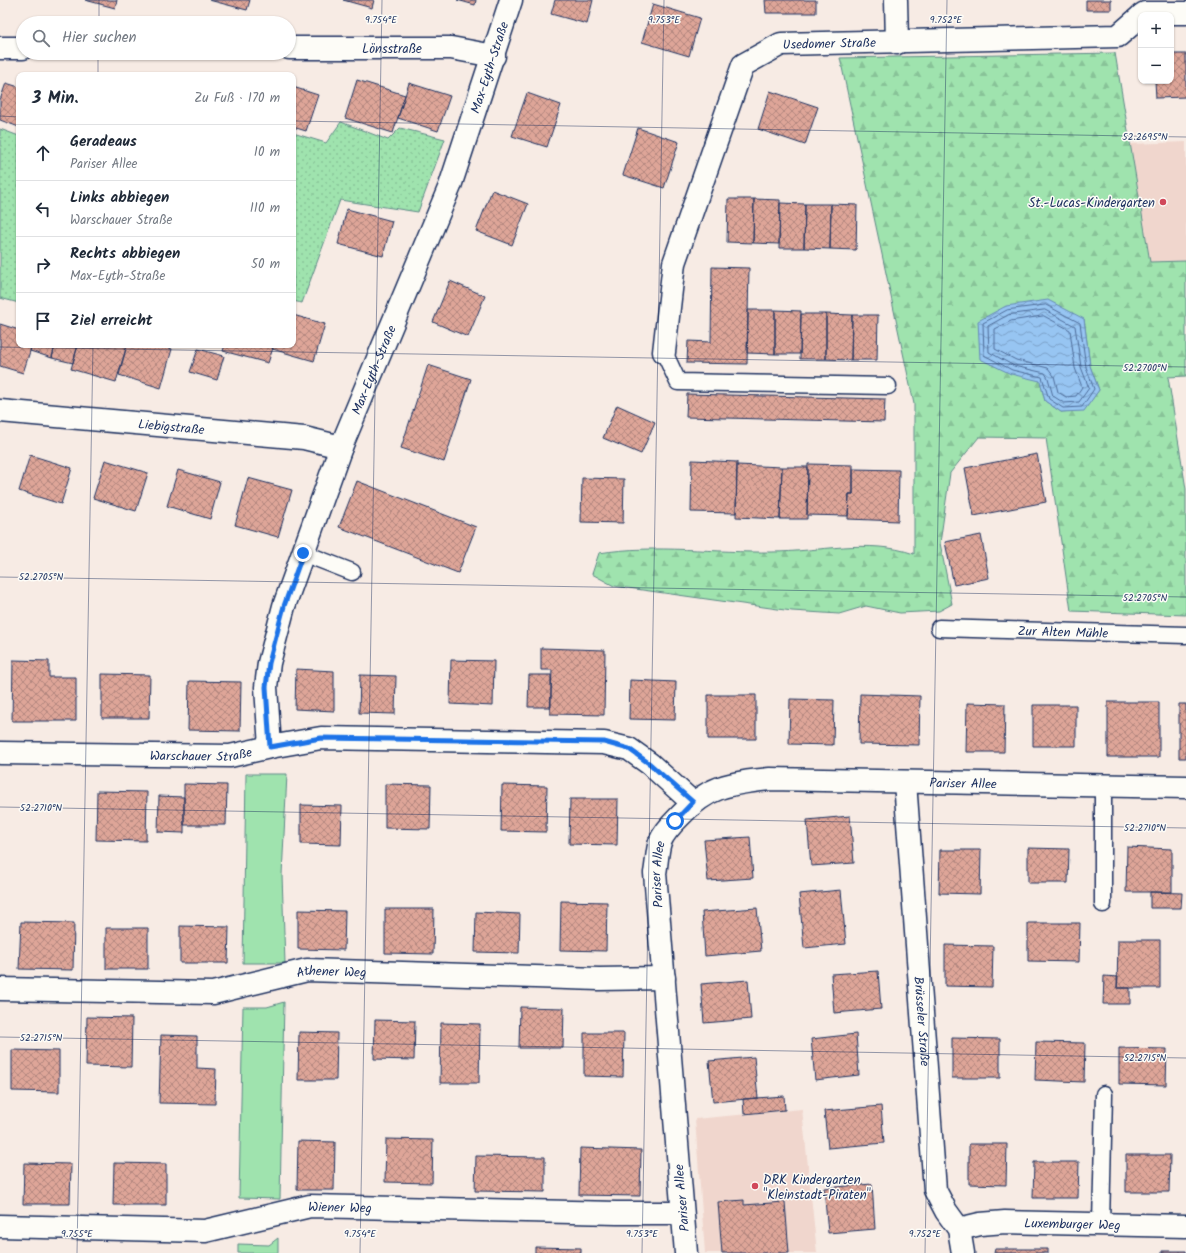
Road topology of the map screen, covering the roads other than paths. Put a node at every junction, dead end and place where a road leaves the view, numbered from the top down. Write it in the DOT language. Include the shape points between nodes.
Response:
graph roads {
  1 [pos="511,0"];
  2 [pos="896,0"];
  3 [pos="1174,13"];
  4 [pos="1186,13"];
  5 [pos="1138,19"];
  6 [pos="897,43"];
  7 [pos="0,48"];
  8 [pos="16,48"];
  9 [pos="296,48"];
  10 [pos="494,56"];
  11 [pos="664,352"];
  12 [pos="888,386"];
  13 [pos="0,410"];
  14 [pos="341,447"];
  15 [pos="303,553"];
  16 [pos="352,572"];
  17 [pos="939,628"];
  18 [pos="1186,635"];
  19 [pos="270,747"];
  20 [pos="0,753"];
  21 [pos="905,782"];
  22 [pos="1103,786"];
  23 [pos="1186,787"];
  24 [pos="693,802"];
  25 [pos="1102,904"];
  26 [pos="664,978"];
  27 [pos="0,989"];
  28 [pos="1104,1094"];
  29 [pos="682,1213"];
  30 [pos="1102,1224"];
  31 [pos="0,1226"];
  32 [pos="1186,1226"];
  33 [pos="959,1229"];
  34 [pos="686,1253"];
  35 [pos="963,1253"];
  1 -- 10 [label="street, Max-Eyth-Straße"];
  2 -- 6 [label="street"];
  3 -- 4 [label="street, Usedomer Straße"];
  5 -- 6 [label="street, Usedomer Straße" via="1118,36"];
  6 -- 11 [label="street, Usedomer Straße" via="781,44 743,65 674,263"];
  7 -- 8 [label="street"];
  9 -- 10 [label="street, Lönsstraße" via="451,48"];
  10 -- 14 [label="street, Max-Eyth-Straße" via="450,186"];
  11 -- 12 [label="lane" via="678,382"];
  13 -- 14 [label="street, Liebigstraße" via="304,438"];
  14 -- 15 [label="street, Max-Eyth-Straße"];
  15 -- 16 [label="lane"];
  15 -- 19 [label="street, Max-Eyth-Straße" via="284,606 269,663 266,687"];
  17 -- 18 [label="lane, Zur Alten Mühle"];
  19 -- 20 [label="street, Warschauer Straße" via="230,756"];
  19 -- 24 [label="street, Warschauer Straße" via="321,738 604,742 629,749"];
  21 -- 22 [label="street, Pariser Allee"];
  21 -- 24 [label="street, Pariser Allee" via="770,779 738,782 713,790"];
  21 -- 33 [label="street, Brüsseler Straße" via="935,1190"];
  22 -- 23 [label="street, Pariser Allee"];
  22 -- 25 [label="lane"];
  24 -- 26 [label="street, Pariser Allee" via="660,842 655,873"];
  26 -- 27 [label="street, Athener Weg" via="599,979 307,970 213,993"];
  26 -- 29 [label="street, Pariser Allee"];
  28 -- 30 [label="lane"];
  29 -- 31 [label="street, Wiener Weg" via="310,1206 205,1231"];
  29 -- 34 [label="street, Pariser Allee"];
  30 -- 32 [label="street, Luxemburger Weg"];
  30 -- 33 [label="street, Luxemburger Weg" via="1005,1222"];
  33 -- 35 [label="street, Brüsseler Straße"];
}
